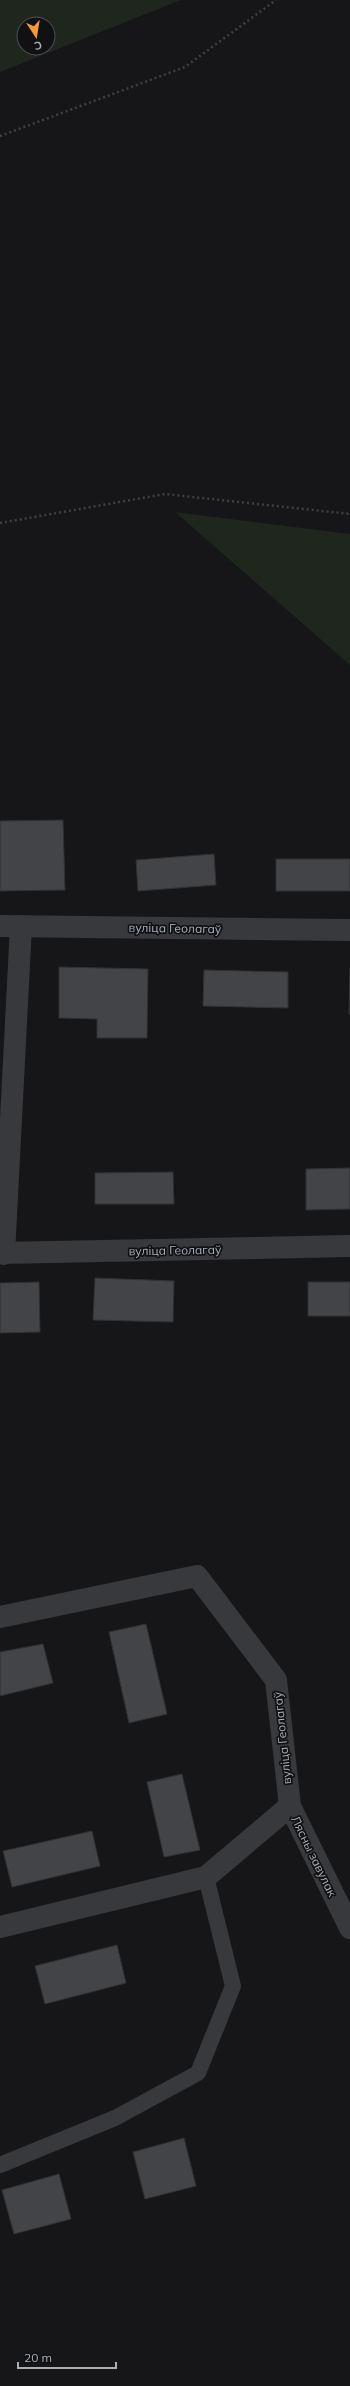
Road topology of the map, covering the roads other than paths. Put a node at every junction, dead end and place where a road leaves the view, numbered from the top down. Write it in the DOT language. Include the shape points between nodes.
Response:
graph roads {
  1 [pos="0,926"];
  2 [pos="21,926"];
  3 [pos="350,930"];
  4 [pos="350,1246"];
  5 [pos="2,1253"];
  6 [pos="0,1617"];
  7 [pos="290,1806"];
  8 [pos="206,1877"];
  9 [pos="0,1927"];
  10 [pos="350,1928"];
  11 [pos="0,2165"];
  1 -- 2 [label="street, вуліца Геолагаў"];
  2 -- 3 [label="street, вуліца Геолагаў"];
  2 -- 5 [label="street"];
  4 -- 5 [label="street, вуліца Геолагаў"];
  6 -- 7 [label="street, вуліца Геолагаў" via="197,1576 276,1680"];
  7 -- 8 [label="street"];
  7 -- 10 [label="street, Лясны завулак"];
  8 -- 9 [label="street"];
  8 -- 11 [label="lane" via="233,1986 198,2073 115,2118"];
}
